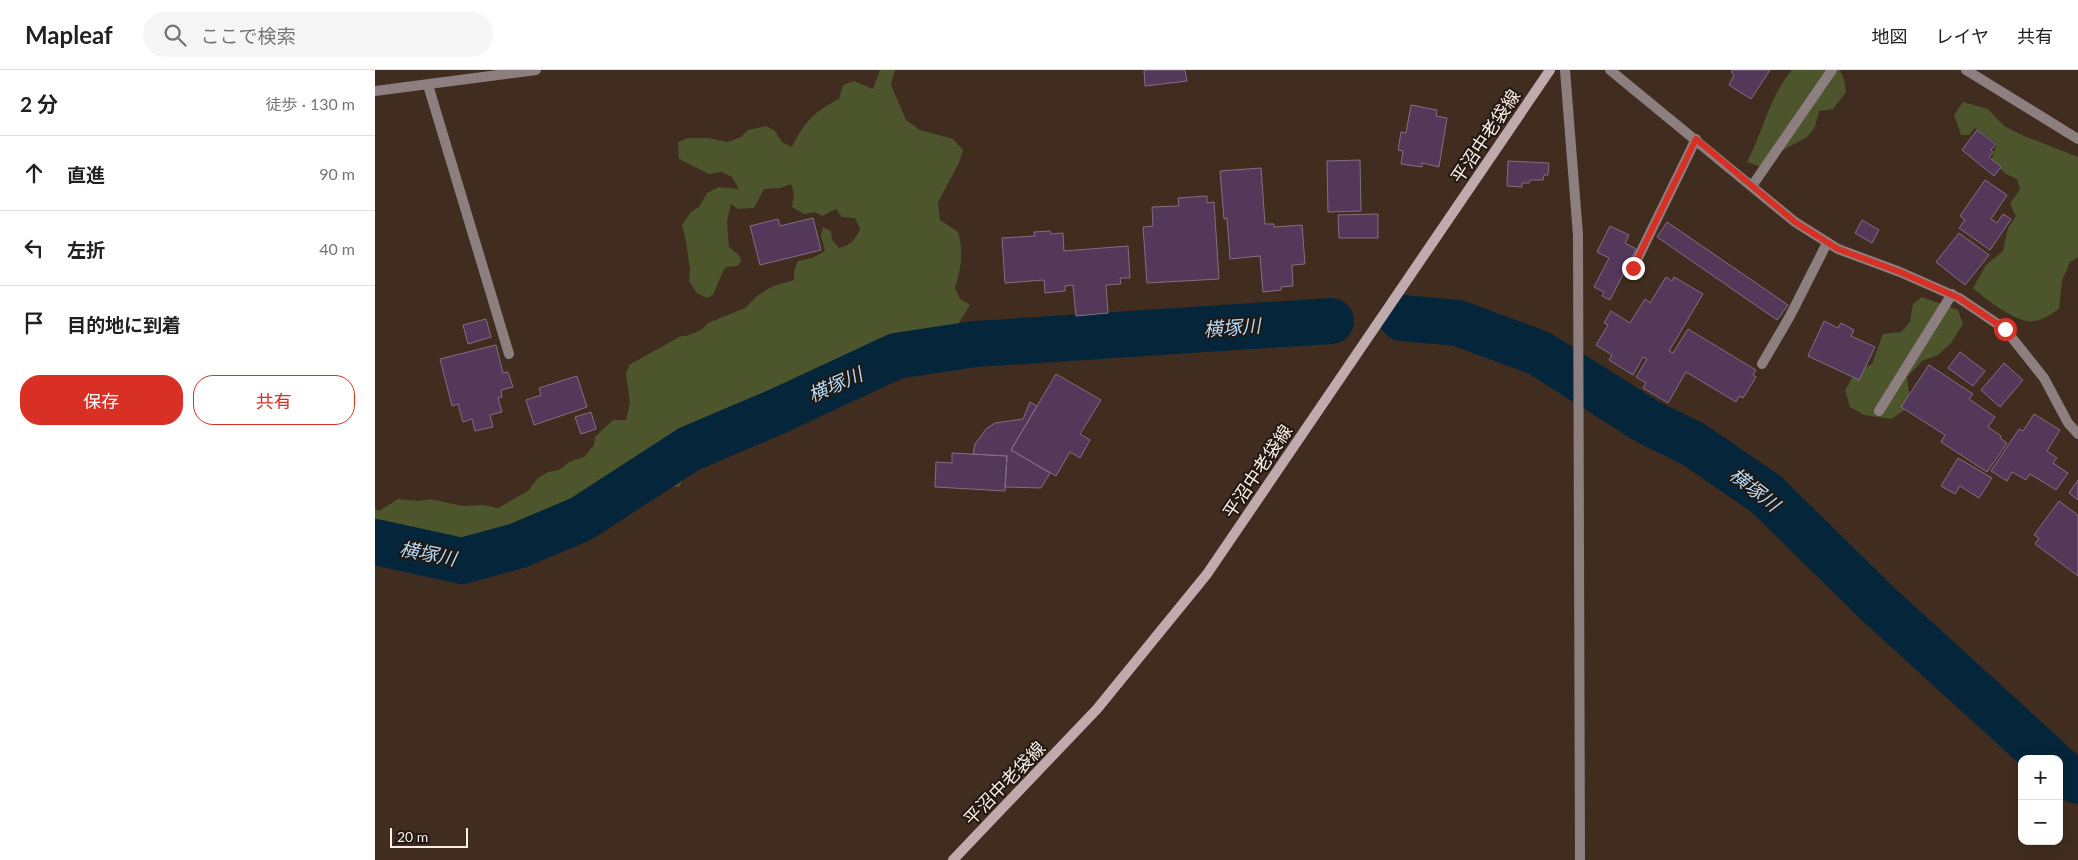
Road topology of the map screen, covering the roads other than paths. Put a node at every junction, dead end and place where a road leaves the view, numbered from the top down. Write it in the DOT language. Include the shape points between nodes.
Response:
graph roads {
  1 [pos="536,70"];
  2 [pos="1550,70"];
  3 [pos="1565,70"];
  4 [pos="1610,70"];
  5 [pos="1832,70"];
  6 [pos="1966,70"];
  7 [pos="428,85"];
  8 [pos="375,91"];
  9 [pos="1696,139"];
  10 [pos="2078,139"];
  11 [pos="1752,186"];
  12 [pos="1827,242"];
  13 [pos="1633,268"];
  14 [pos="1952,294"];
  15 [pos="509,354"];
  16 [pos="1762,364"];
  17 [pos="1879,410"];
  18 [pos="2078,434"];
  19 [pos="953,860"];
  20 [pos="1580,860"];
  1 -- 7 [label="street"];
  2 -- 19 [label="main road, 平沼中老袋線" via="1207,574 1097,709"];
  3 -- 20 [label="street" via="1578,235"];
  4 -- 9 [label="street"];
  5 -- 11 [label="street"];
  6 -- 10 [label="street"];
  7 -- 8 [label="street"];
  7 -- 15 [label="street"];
  9 -- 11 [label="street"];
  9 -- 13 [label="street"];
  11 -- 12 [label="street" via="1795,222"];
  12 -- 14 [label="street"];
  12 -- 16 [label="street"];
  14 -- 17 [label="street"];
  14 -- 18 [label="street" via="2005,329 2044,378 2068,423"];
}
